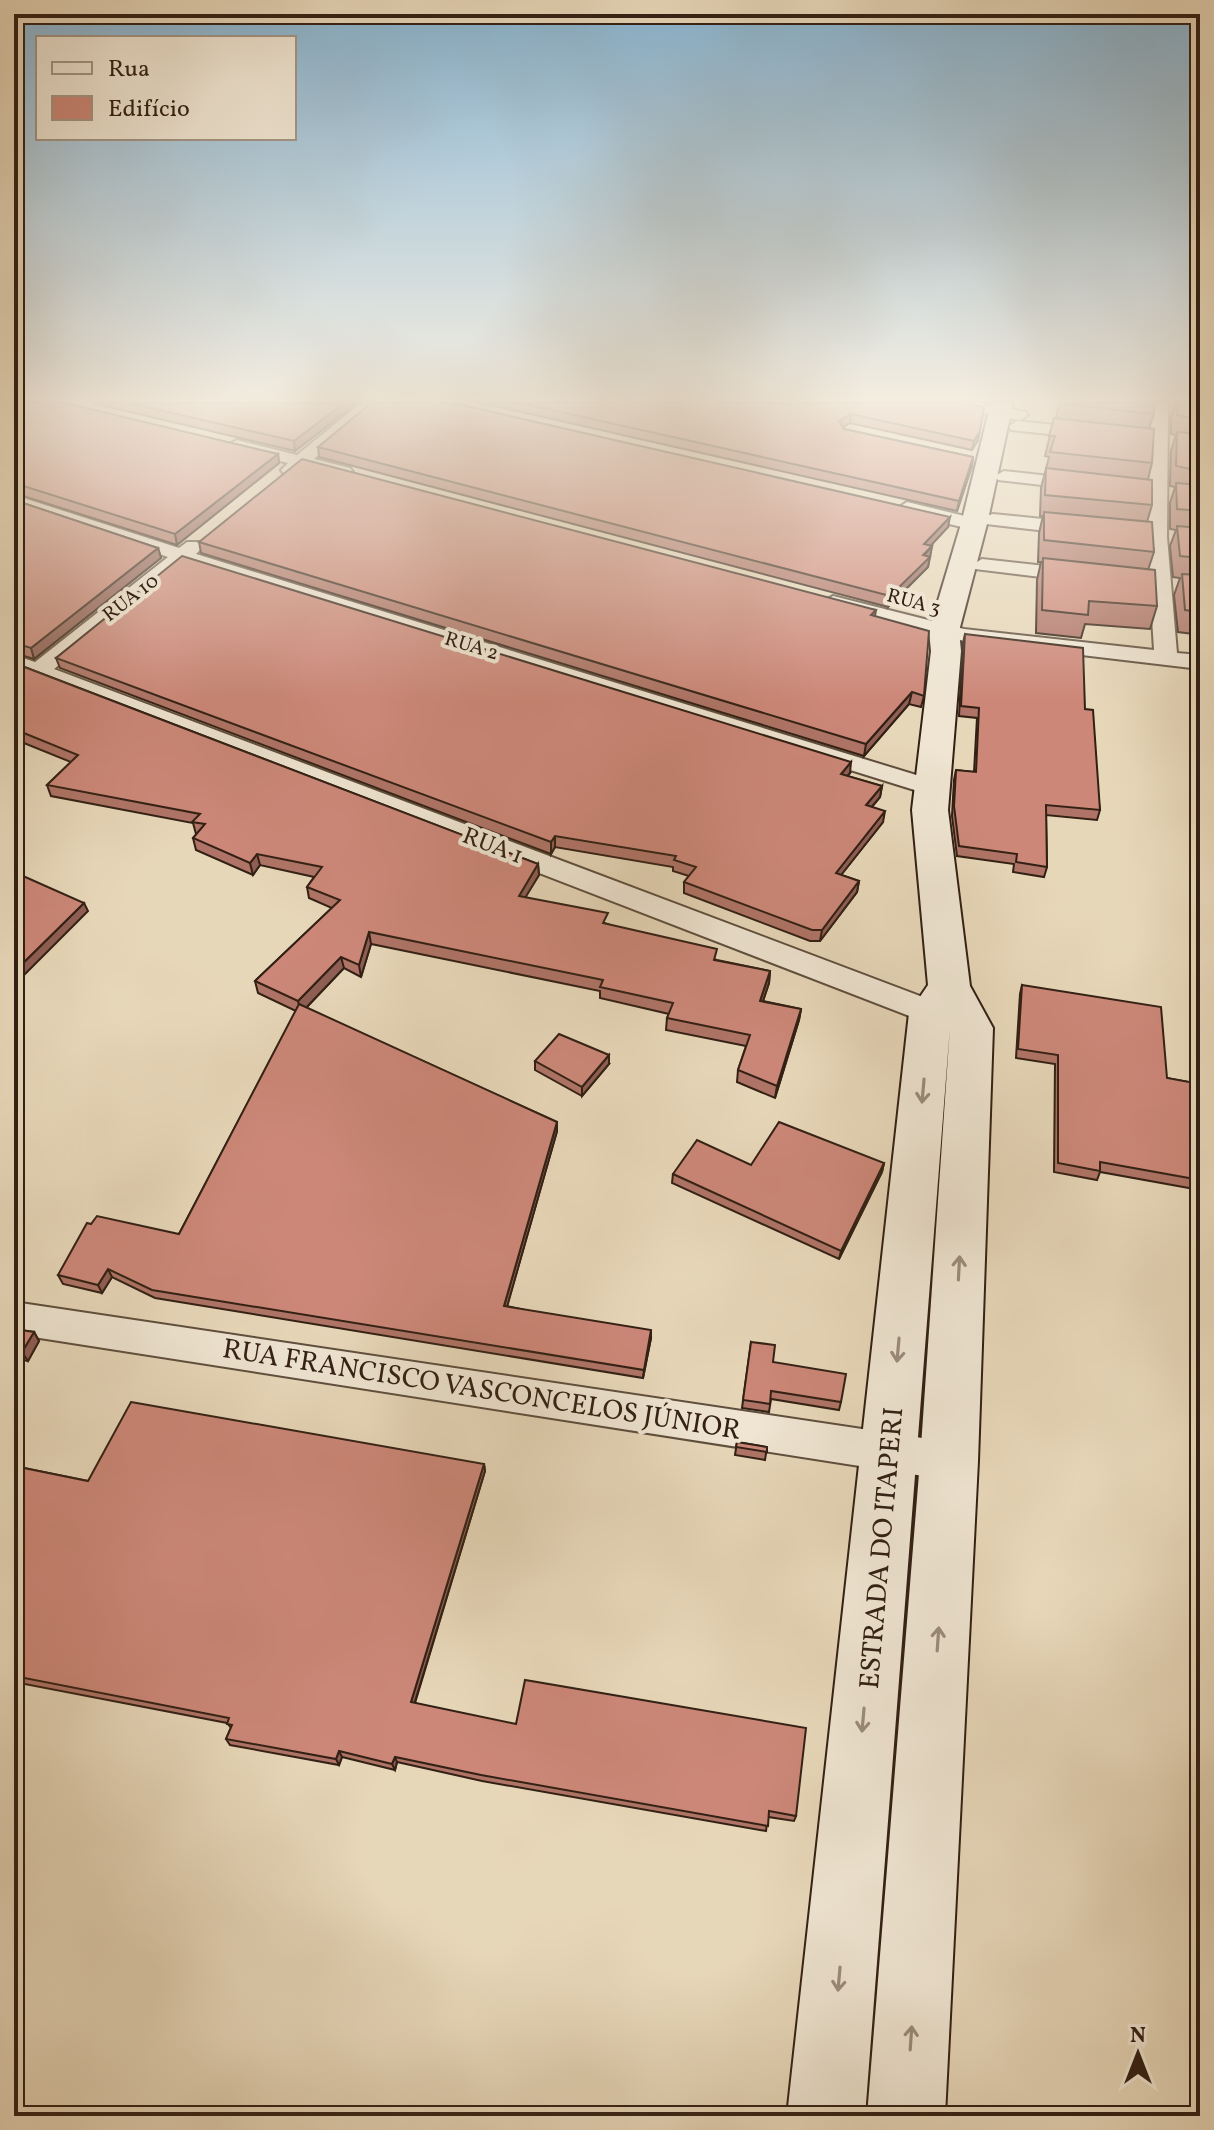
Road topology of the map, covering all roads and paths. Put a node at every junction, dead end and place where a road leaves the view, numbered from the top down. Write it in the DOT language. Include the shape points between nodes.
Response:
graph roads {
  1 [pos="21,502"];
  2 [pos="986,502"];
  3 [pos="1157,502"];
  4 [pos="882,503"];
  5 [pos="984,522"];
  6 [pos="1099,531"];
  7 [pos="206,537"];
  8 [pos="183,556"];
  9 [pos="982,565"];
  10 [pos="1100,578"];
  11 [pos="1154,584"];
  12 [pos="1187,587"];
  13 [pos="822,599"];
  14 [pos="951,639"];
  15 [pos="1166,659"];
  16 [pos="1200,662"];
  17 [pos="26,666"];
  18 [pos="930,787"];
  19 [pos="950,1009"];
  20 [pos="14,1318"];
  21 [pos="889,1450"];
  22 [pos="949,1461"];
  23 [pos="826,2116"];
  24 [pos="906,2116"];
  1 -- 8 [label="street, RUA 2"];
  2 -- 5 [label="street, ESTRADA DO ITAPERI"];
  3 -- 11 [label="street"];
  4 -- 5 [label="street"];
  5 -- 6 [label="street"];
  5 -- 9 [label="street, ESTRADA DO ITAPERI"];
  5 -- 14 [label="street, ESTRADA DO ITAPERI"];
  7 -- 8 [label="street, RUA 10"];
  8 -- 17 [label="street, RUA 10"];
  8 -- 18 [label="street, RUA 2"];
  9 -- 10 [label="street"];
  9 -- 14 [label="street, ESTRADA DO ITAPERI"];
  11 -- 12 [label="street"];
  11 -- 15 [label="street"];
  13 -- 14 [label="street, RUA 3"];
  14 -- 15 [label="street, RUA 3"];
  14 -- 18 [label="street, ESTRADA DO ITAPERI"];
  15 -- 16 [label="street, RUA 3"];
  17 -- 19 [label="street, RUA 1"];
  18 -- 19 [label="street, ESTRADA DO ITAPERI"];
  19 -- 21 [label="street, ESTRADA DO ITAPERI, one-way"];
  22 -- 19 [label="street, ESTRADA DO ITAPERI, one-way"];
  20 -- 21 [label="street, RUA FRANCISCO VASCONCELOS JÚNIOR"];
  21 -- 22 [label="street, RUA FRANCISCO VASCONCELOS JÚNIOR"];
  21 -- 23 [label="street, ESTRADA DO ITAPERI, one-way"];
  24 -- 22 [label="street, ESTRADA DO ITAPERI, one-way"];
}
